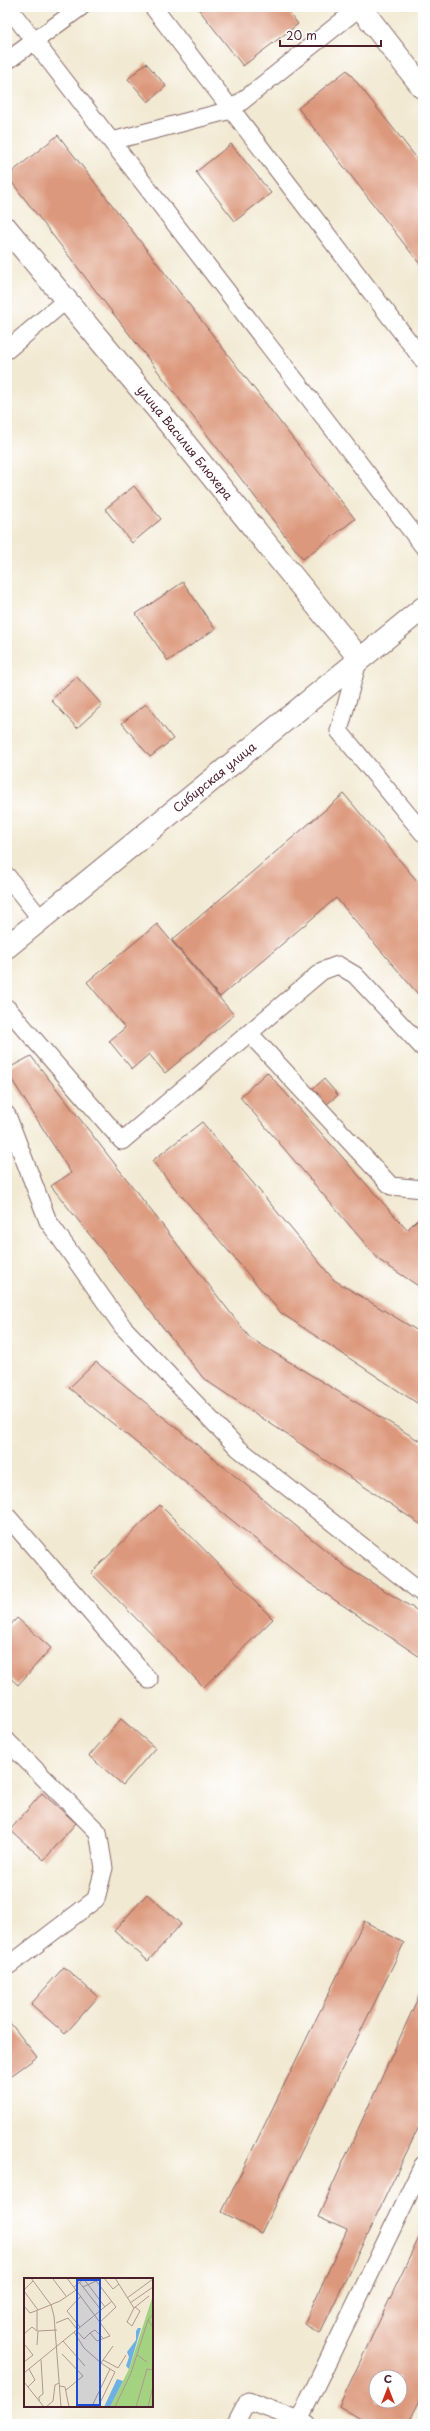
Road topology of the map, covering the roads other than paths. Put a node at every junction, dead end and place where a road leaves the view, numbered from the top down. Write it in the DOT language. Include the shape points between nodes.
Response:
graph roads {
  1 [pos="8,7"];
  2 [pos="81,7"];
  3 [pos="153,7"];
  4 [pos="360,7"];
  5 [pos="34,41"];
  6 [pos="7,61"];
  7 [pos="423,88"];
  8 [pos="231,110"];
  9 [pos="112,141"];
  10 [pos="7,229"];
  11 [pos="65,301"];
  12 [pos="7,350"];
  13 [pos="423,360"];
  14 [pos="423,546"];
  15 [pos="423,608"];
  16 [pos="359,658"];
  17 [pos="422,831"];
  18 [pos="7,876"];
  19 [pos="40,918"];
  20 [pos="7,947"];
  21 [pos="7,1008"];
  22 [pos="249,1033"];
  23 [pos="423,1048"];
  24 [pos="7,1115"];
  25 [pos="423,1189"];
  26 [pos="7,1516"];
  27 [pos="423,1594"];
  28 [pos="149,1680"];
  29 [pos="7,1741"];
  30 [pos="7,1967"];
  31 [pos="423,2165"];
  32 [pos="303,2422"];
  33 [pos="236,2424"];
  1 -- 5 [label="lane"];
  2 -- 5 [label="lane"];
  3 -- 8 [label="lane"];
  4 -- 7 [label="street"];
  4 -- 8 [label="lane"];
  5 -- 6 [label="lane"];
  5 -- 9 [label="lane"];
  8 -- 9 [label="lane"];
  8 -- 13 [label="lane"];
  9 -- 14 [label="lane"];
  10 -- 11 [label="street, улица Василия Блюхера"];
  11 -- 12 [label="lane"];
  11 -- 16 [label="street, улица Василия Блюхера" via="163,416"];
  15 -- 16 [label="street, Сибирская улица"];
  16 -- 17 [label="lane" via="339,731"];
  16 -- 19 [label="street, Сибирская улица"];
  18 -- 19 [label="lane"];
  19 -- 20 [label="street, Сибирская улица"];
  21 -- 22 [label="lane" via="122,1141"];
  22 -- 23 [label="lane" via="322,971 338,965 355,975"];
  22 -- 25 [label="lane" via="391,1186"];
  24 -- 27 [label="lane" via="48,1221 123,1327 238,1448"];
  26 -- 28 [label="lane"];
  29 -- 30 [label="lane" via="98,1832 104,1868 96,1899"];
  31 -- 32 [label="lane"];
  32 -- 33 [label="lane" via="248,2401"];
}
